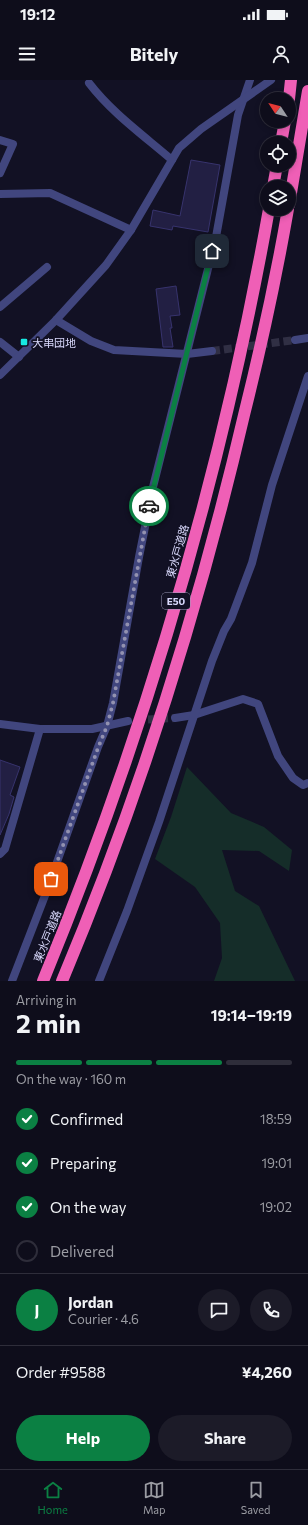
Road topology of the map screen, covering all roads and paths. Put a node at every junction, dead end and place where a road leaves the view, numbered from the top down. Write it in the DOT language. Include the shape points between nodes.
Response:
graph roads {
  1 [pos="250,80"];
  2 [pos="271,80"];
  3 [pos="292,80"];
  4 [pos="89,83"];
  5 [pos="308,91"];
  6 [pos="290,92"];
  7 [pos="243,100"];
  8 [pos="0,140"];
  9 [pos="172,160"];
  10 [pos="0,174"];
  11 [pos="293,180"];
  12 [pos="0,194"];
  13 [pos="268,216"];
  14 [pos="287,216"];
  15 [pos="131,230"];
  16 [pos="47,267"];
  17 [pos="0,307"];
  18 [pos="56,320"];
  19 [pos="308,338"];
  20 [pos="295,340"];
  21 [pos="0,342"];
  22 [pos="212,350"];
  23 [pos="188,354"];
  24 [pos="19,357"];
  25 [pos="0,375"];
  26 [pos="308,376"];
  27 [pos="194,715"];
  28 [pos="175,718"];
  29 [pos="128,721"];
  30 [pos="0,724"];
  31 [pos="107,726"];
  32 [pos="40,729"];
  33 [pos="308,784"];
  34 [pos="0,854"];
  35 [pos="12,981"];
  36 [pos="43,981"];
  37 [pos="62,981"];
  38 [pos="99,981"];
  1 -- 7 [label="street"];
  2 -- 7 [label="street"];
  3 -- 6 [label="highway"];
  4 -- 9 [label="street" via="115,112"];
  5 -- 11 [label="highway"];
  7 -- 9 [label="street" via="187,139"];
  7 -- 23 [label="street" via="238,115 216,237"];
  8 -- 10 [label="street" via="13,144"];
  9 -- 15 [label="street"];
  12 -- 15 [label="street" via="50,193"];
  13 -- 36 [label="highway, 東水戸道路 / E50" via="244,338 216,456 164,644 92,855"];
  14 -- 37 [label="highway, E50" via="262,342 232,468 184,640 152,741 109,862"];
  15 -- 18 [label="street" via="91,283"];
  16 -- 17 [label="street"];
  18 -- 23 [label="street" via="91,341 114,350"];
  18 -- 24 [label="street"];
  19 -- 20 [label="street"];
  21 -- 24 [label="street"];
  22 -- 23 [label="street"];
  23 -- 31 [label="street" via="153,487"];
  24 -- 25 [label="street"];
  26 -- 27 [label="street" via="272,485 252,563 212,661"];
  27 -- 28 [label="street"];
  27 -- 33 [label="street" via="243,699 258,704 278,756 293,778 303,785"];
  27 -- 38 [label="street" via="159,822"];
  29 -- 31 [label="street"];
  30 -- 32 [label="street"];
  31 -- 32 [label="street"];
  31 -- 35 [label="street"];
  32 -- 34 [label="street" via="5,849"];
}
